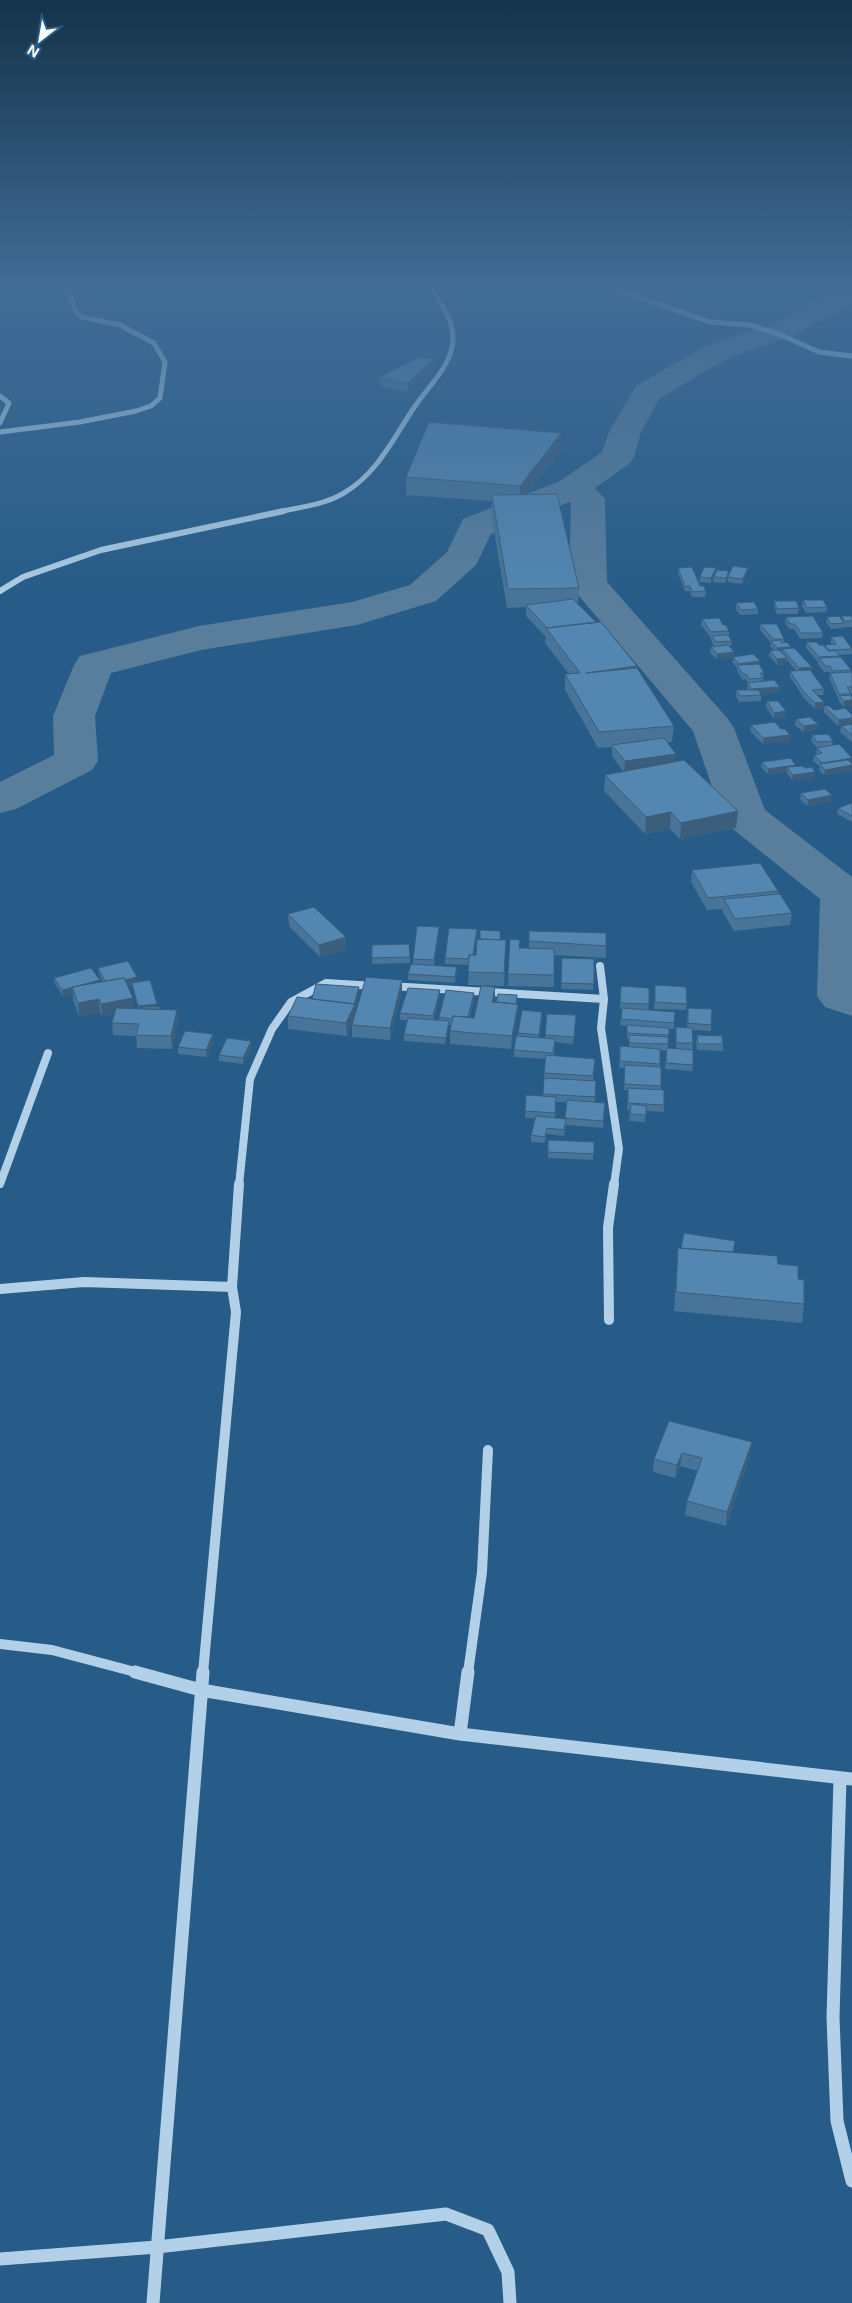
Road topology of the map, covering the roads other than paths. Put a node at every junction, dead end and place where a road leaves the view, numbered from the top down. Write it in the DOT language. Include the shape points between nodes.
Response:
graph roads {
  1 [pos="161,390"];
  2 [pos="427,390"];
  3 [pos="0,396"];
  4 [pos="0,423"];
  5 [pos="0,432"];
  6 [pos="0,591"];
  7 [pos="600,966"];
  8 [pos="604,1000"];
  9 [pos="48,1053"];
  10 [pos="0,1184"];
  11 [pos="232,1286"];
  12 [pos="0,1289"];
  13 [pos="609,1320"];
  14 [pos="488,1450"];
  15 [pos="0,1644"];
  16 [pos="201,1690"];
  17 [pos="460,1734"];
  18 [pos="846,1779"];
  19 [pos="852,2180"];
  20 [pos="157,2247"];
  21 [pos="0,2259"];
  22 [pos="153,2303"];
  23 [pos="510,2303"];
  1 -- 5 [label="street" via="160,398 151,406 136,412"];
  2 -- 6 [label="street" via="376,468 336,498 101,550 23,578"];
  3 -- 4 [label="street" via="9,404"];
  7 -- 8 [label="street"];
  8 -- 11 [label="street" via="326,983 291,1002 272,1029 250,1079 236,1209"];
  8 -- 13 [label="street" via="601,1028 619,1149 608,1228"];
  9 -- 10 [label="street"];
  11 -- 12 [label="street" via="84,1282"];
  11 -- 16 [label="street" via="236,1312"];
  14 -- 17 [label="street" via="482,1572"];
  15 -- 16 [label="street" via="52,1650"];
  16 -- 17 [label="street"];
  16 -- 20 [label="street"];
  17 -- 18 [label="street"];
  18 -- 19 [label="street" via="833,2017 837,2121"];
  20 -- 21 [label="street"];
  20 -- 22 [label="street"];
  20 -- 23 [label="street" via="446,2214 488,2230 508,2272"];
}
